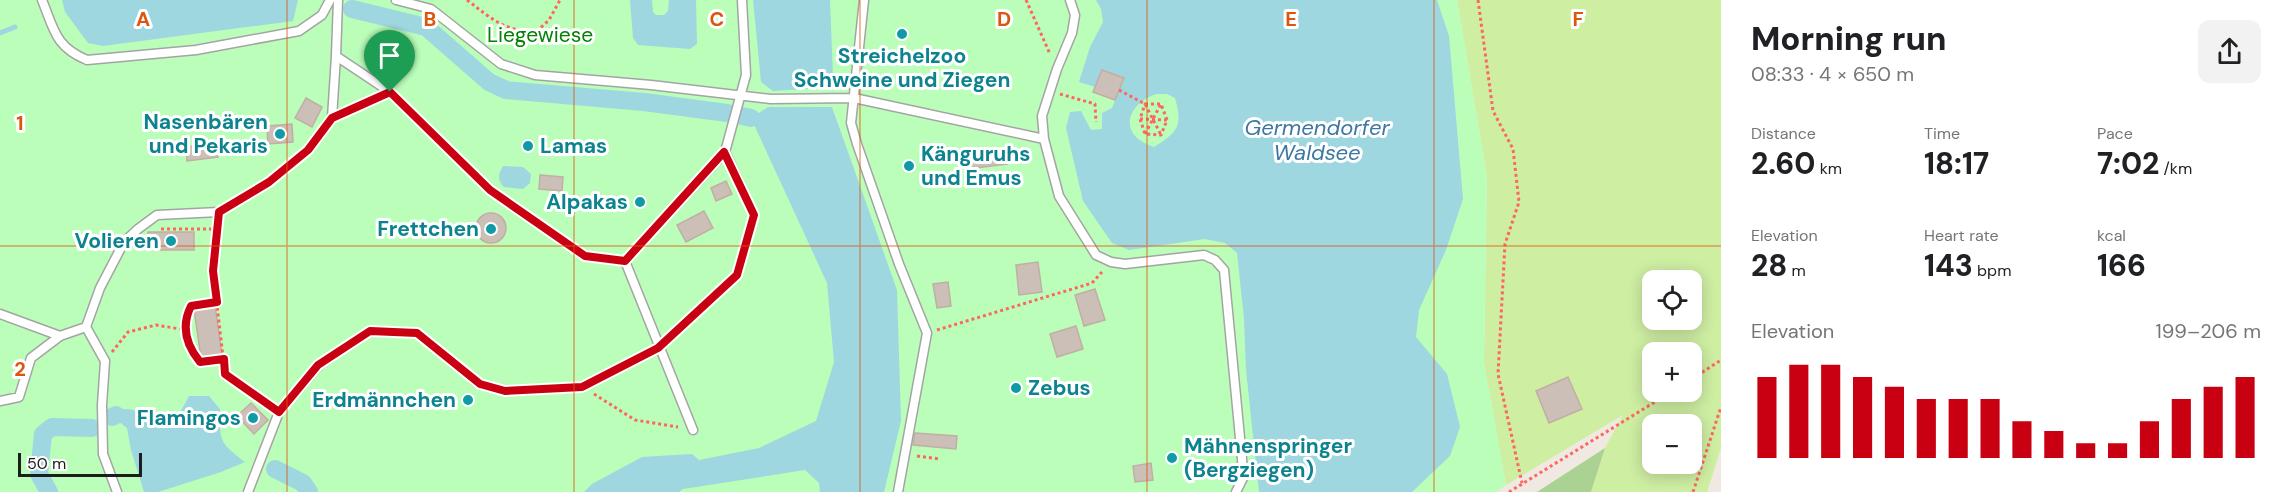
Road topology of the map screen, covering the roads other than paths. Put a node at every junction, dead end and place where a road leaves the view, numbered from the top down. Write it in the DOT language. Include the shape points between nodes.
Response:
graph roads {
  1 [pos="42,0"];
  2 [pos="330,0"];
  3 [pos="338,0"];
  4 [pos="396,0"];
  5 [pos="742,0"];
  6 [pos="864,0"];
  7 [pos="1070,0"];
  8 [pos="336,56"];
  9 [pos="740,96"];
  10 [pos="854,98"];
  11 [pos="1044,139"];
  12 [pos="724,152"];
  13 [pos="625,261"];
  14 [pos="0,314"];
  15 [pos="86,327"];
  16 [pos="60,336"];
  17 [pos="658,348"];
  18 [pos="0,401"];
  19 [pos="693,430"];
  20 [pos="117,492"];
  21 [pos="248,492"];
  22 [pos="898,492"];
  23 [pos="1236,492"];
  1 -- 2 [label="lane" via="58,40 70,53 87,60 196,50 299,31 322,15"];
  3 -- 8 [label="lane"];
  4 -- 9 [label="lane" via="431,9 501,64 535,75"];
  5 -- 9 [label="lane" via="746,75"];
  6 -- 10 [label="lane"];
  7 -- 11 [label="lane" via="1075,15 1072,33 1042,116"];
  8 -- 13 [label="lane" via="390,92 490,190 585,256"];
  8 -- 15 [label="lane" via="332,118 308,150 269,182 219,212 157,215 138,229 124,242 100,288"];
  9 -- 10 [label="lane"];
  9 -- 12 [label="lane"];
  10 -- 11 [label="lane"];
  10 -- 22 [label="lane" via="852,123 857,144 927,333"];
  11 -- 23 [label="lane" via="1059,196 1096,255 1125,264 1204,255 1224,270 1242,459 1243,478"];
  12 -- 13 [label="lane"];
  12 -- 17 [label="lane" via="754,215 737,275"];
  13 -- 17 [label="lane"];
  14 -- 16 [label="lane"];
  15 -- 16 [label="lane"];
  15 -- 20 [label="lane" via="105,361 103,454"];
  16 -- 18 [label="lane" via="32,358 19,397"];
  17 -- 19 [label="lane"];
  17 -- 21 [label="lane" via="582,387 505,391 480,384 417,333 370,331 318,365 279,412"];
}
